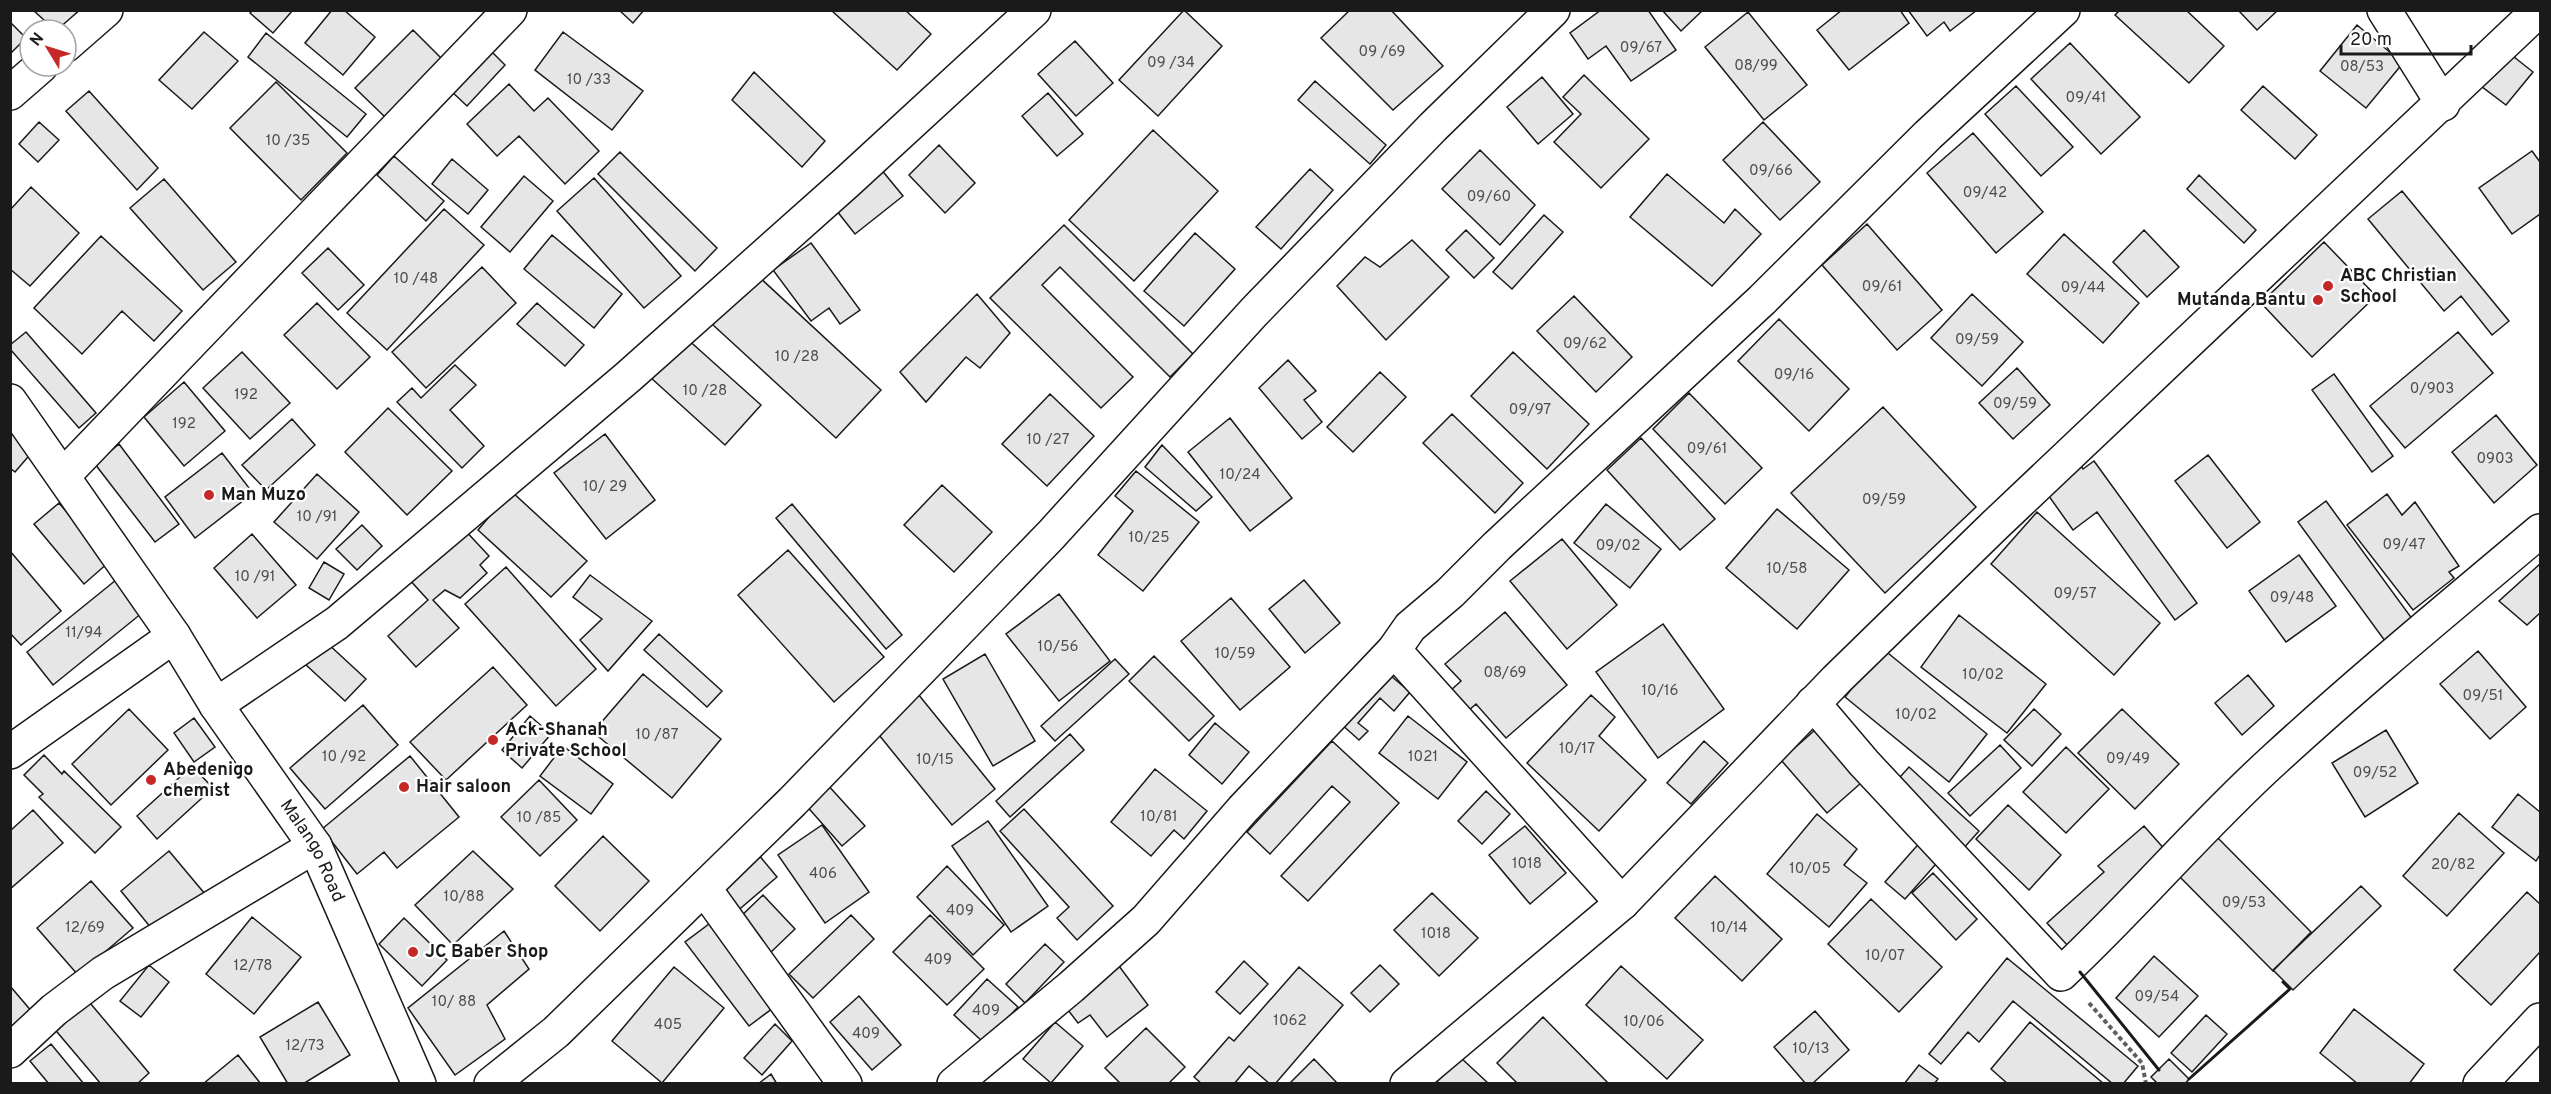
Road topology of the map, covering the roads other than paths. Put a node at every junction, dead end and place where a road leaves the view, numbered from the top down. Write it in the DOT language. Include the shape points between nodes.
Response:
graph roads {
  1 [pos="106,10"];
  2 [pos="510,10"];
  3 [pos="1034,10"];
  4 [pos="1553,10"];
  5 [pos="2063,10"];
  6 [pos="2384,10"];
  7 [pos="2539,10"];
  8 [pos="78,34"];
  9 [pos="27,78"];
  10 [pos="10,93"];
  11 [pos="2443,104"];
  12 [pos="10,401"];
  13 [pos="64,475"];
  14 [pos="2541,531"];
  15 [pos="174,636"];
  16 [pos="1394,650"];
  17 [pos="1813,704"];
  18 [pos="216,705"];
  19 [pos="10,752"];
  20 [pos="315,846"];
  21 [pos="704,888"];
  22 [pos="1622,903"];
  23 [pos="2536,1038"];
  24 [pos="10,1051"];
  25 [pos="419,1083"];
  26 [pos="491,1083"];
  27 [pos="845,1083"];
  28 [pos="954,1083"];
  29 [pos="1407,1083"];
  30 [pos="2480,1083"];
  1 -- 8 [label="street"];
  2 -- 13 [label="street"];
  3 -- 18 [label="street" via="628,377 337,623"];
  4 -- 21 [label="street" via="1254,312 1051,535"];
  5 -- 16 [label="street" via="1762,300 1410,627"];
  6 -- 11 [label="street"];
  7 -- 11 [label="street"];
  9 -- 10 [label="street"];
  11 -- 17 [label="street" via="2002,518"];
  12 -- 13 [label="street, Malango Road"];
  13 -- 15 [label="street, Malango Road"];
  14 -- 17 [label="street" via="2275,759 2061,974"];
  15 -- 18 [label="street, Malango Road"];
  15 -- 19 [label="street"];
  16 -- 22 [label="street"];
  16 -- 28 [label="street" via="1243,808 1146,920"];
  17 -- 22 [label="street"];
  18 -- 20 [label="street, Malango Road"];
  20 -- 24 [label="street" via="103,973 54,1010"];
  20 -- 25 [label="street, Malango Road"];
  21 -- 26 [label="street" via="556,1032"];
  21 -- 27 [label="street"];
  22 -- 29 [label="street"];
  23 -- 30 [label="street"];
}
